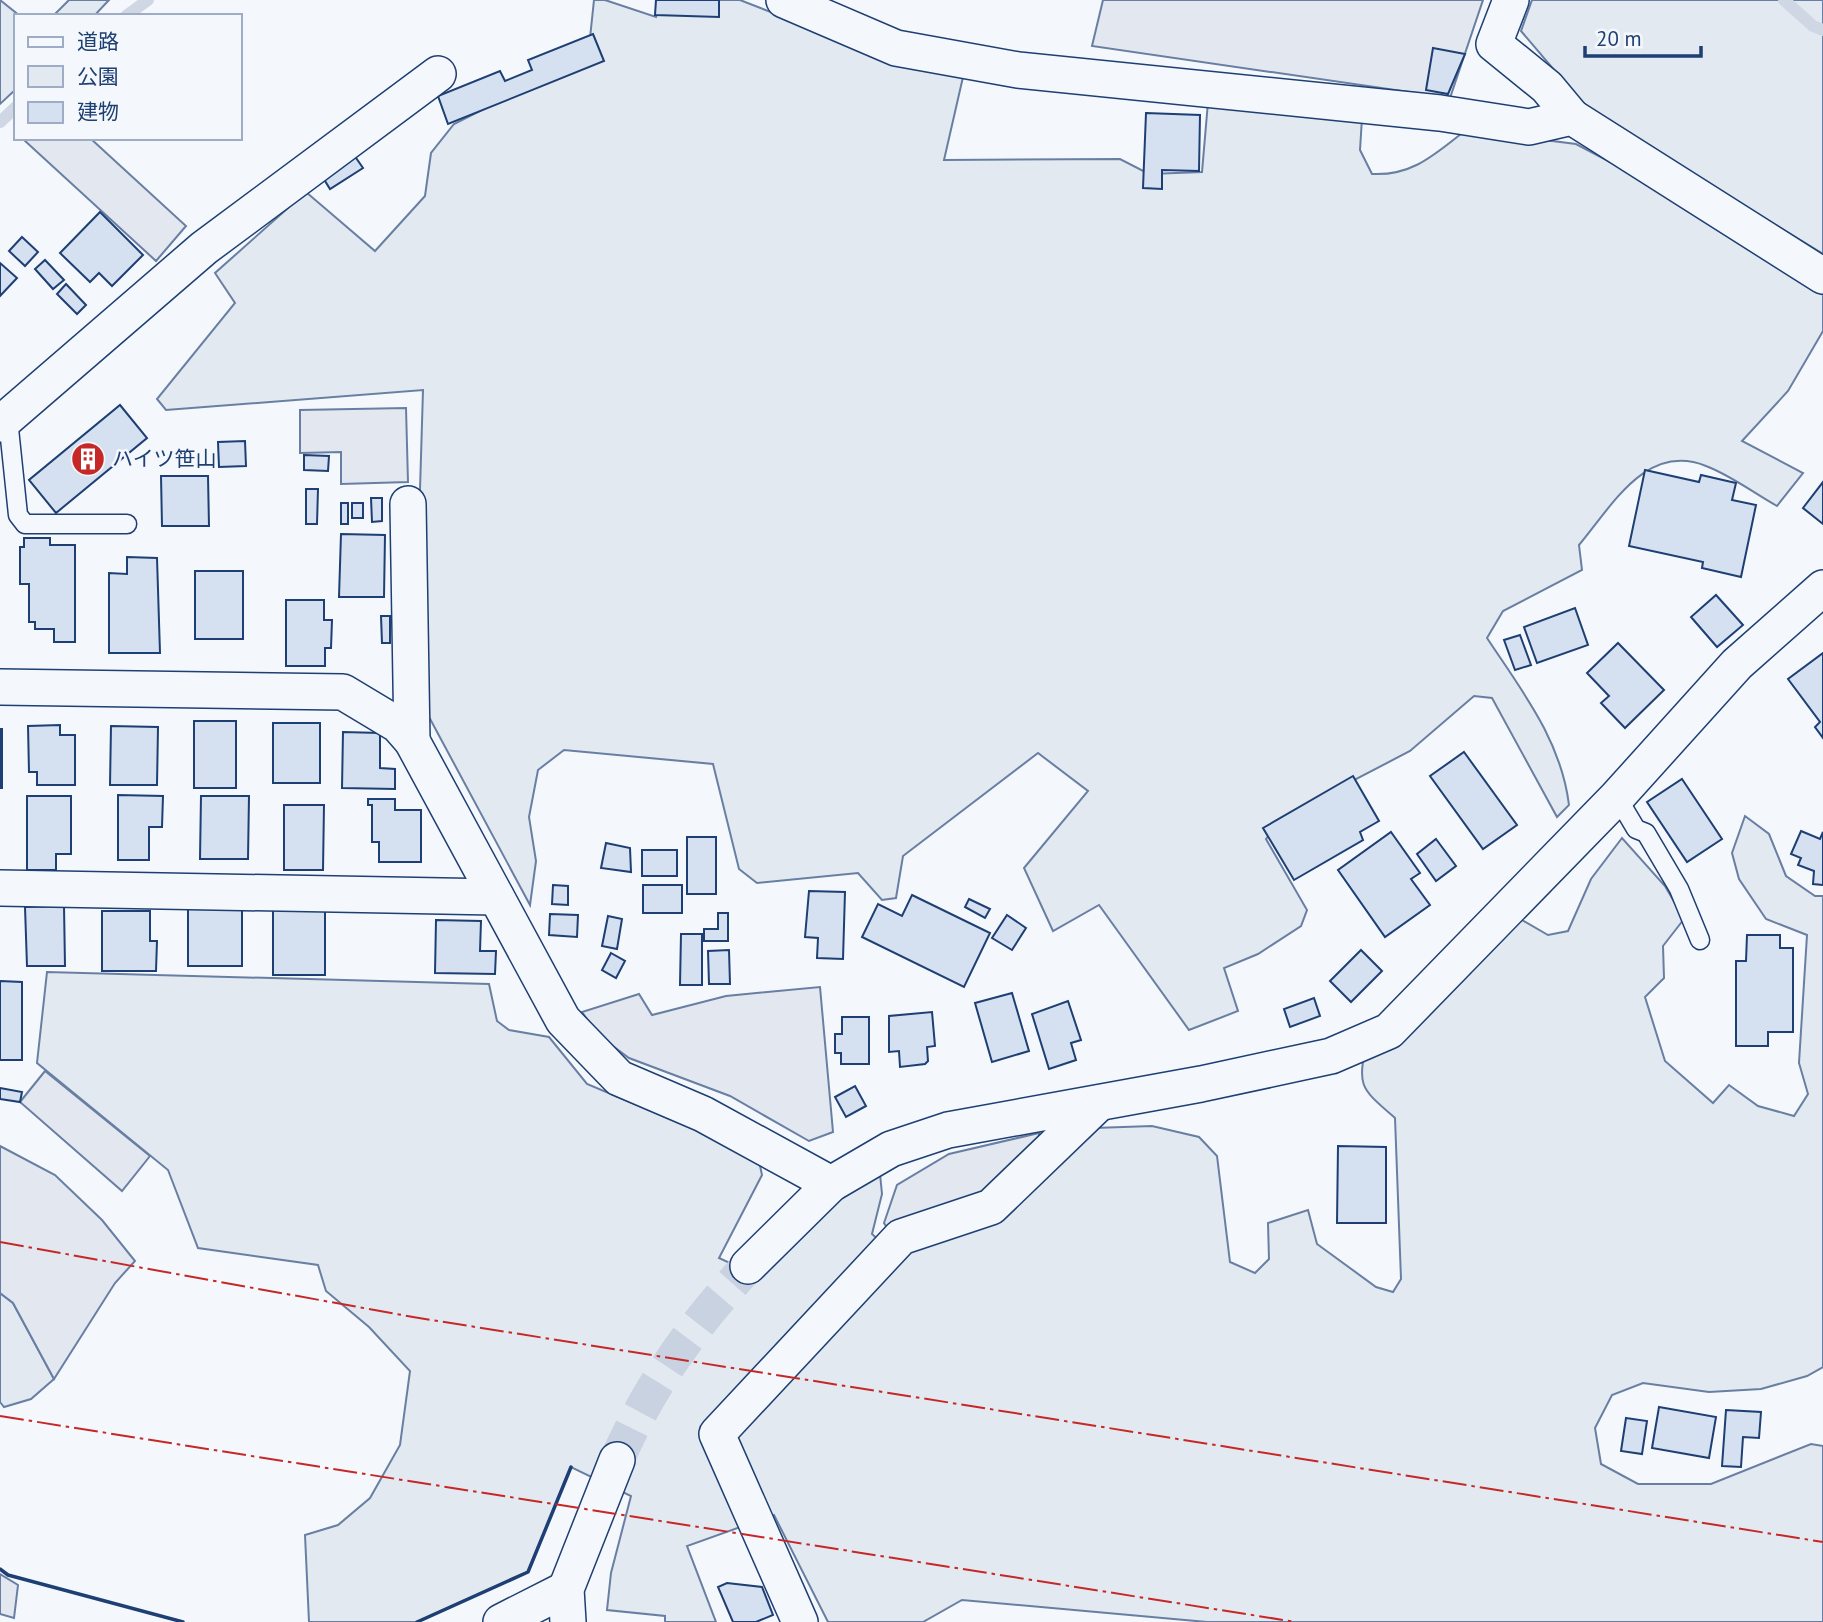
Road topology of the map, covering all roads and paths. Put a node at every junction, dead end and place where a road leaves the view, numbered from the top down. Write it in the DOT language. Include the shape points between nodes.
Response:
graph roads {
  1 [pos="783,0"];
  2 [pos="1511,0"];
  3 [pos="438,74"];
  4 [pos="1572,117"];
  5 [pos="1823,276"];
  6 [pos="4,421"];
  7 [pos="408,504"];
  8 [pos="127,524"];
  9 [pos="1823,589"];
  10 [pos="0,687"];
  11 [pos="412,741"];
  12 [pos="1617,797"];
  13 [pos="0,888"];
  14 [pos="496,897"];
  15 [pos="1700,940"];
  16 [pos="1099,1103"];
  17 [pos="831,1184"];
  18 [pos="748,1266"];
  19 [pos="617,1460"];
  20 [pos="567,1606"];
  21 [pos="501,1622"];
  22 [pos="800,1622"];
  1 -- 4 [label="street" via="896,48 1018,69 1440,113 1529,127"];
  2 -- 4 [label="street" via="1494,44 1547,87"];
  3 -- 6 [label="street" via="204,248"];
  4 -- 5 [label="street"];
  6 -- 8 [label="lane" via="18,515 25,524"];
  7 -- 11 [label="street"];
  9 -- 12 [label="street" via="1737,664"];
  10 -- 11 [label="street" via="343,692 398,726"];
  11 -- 14 [label="street"];
  12 -- 15 [label="lane" via="1666,866"];
  12 -- 16 [label="street" via="1389,1031 1331,1056"];
  13 -- 14 [label="street"];
  14 -- 17 [label="street" via="563,1020 619,1078 704,1114"];
  16 -- 17 [label="street" via="948,1130 891,1149"];
  16 -- 22 [label="street" via="991,1207 901,1237 717,1434"];
  17 -- 18 [label="street"];
  19 -- 20 [label="street"];
  20 -- 21 [label="street"];
}
